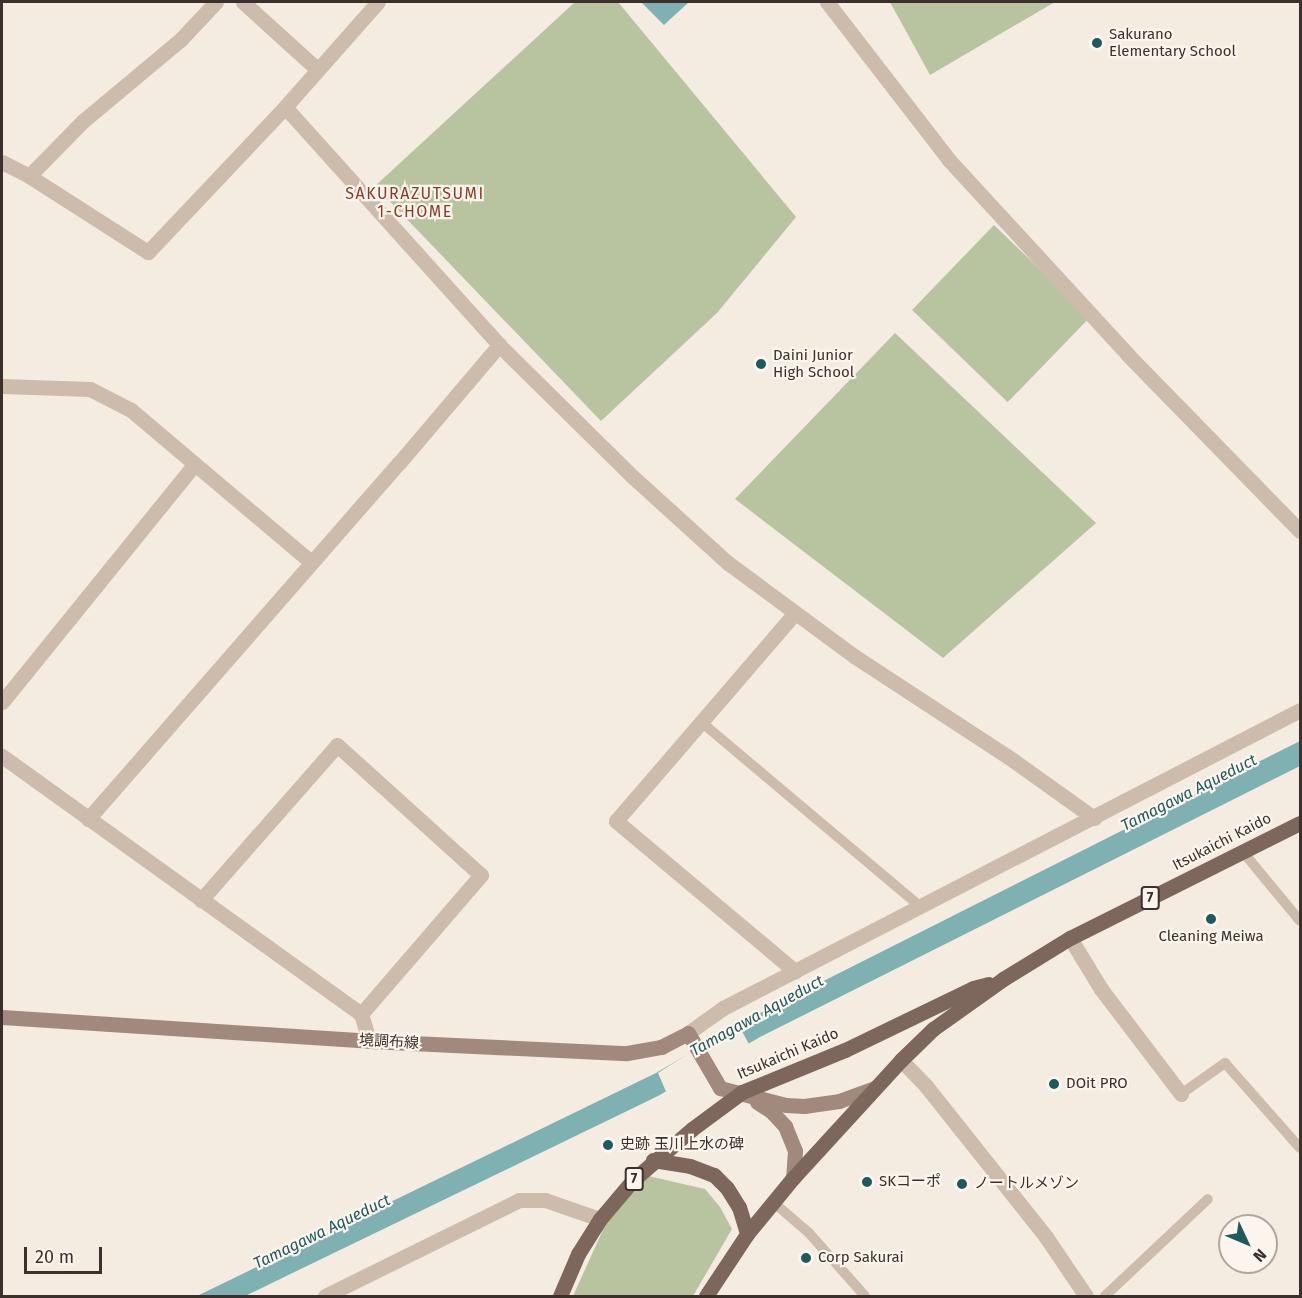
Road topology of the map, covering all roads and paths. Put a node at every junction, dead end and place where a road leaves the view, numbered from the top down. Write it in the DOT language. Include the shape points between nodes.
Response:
graph roads {
  1 [pos="216,2"];
  2 [pos="243,2"];
  3 [pos="378,2"];
  4 [pos="827,2"];
  5 [pos="317,69"];
  6 [pos="285,107"];
  7 [pos="2,162"];
  8 [pos="29,176"];
  9 [pos="499,345"];
  10 [pos="2,386"];
  11 [pos="195,464"];
  12 [pos="1300,531"];
  13 [pos="311,562"];
  14 [pos="794,614"];
  15 [pos="2,702"];
  16 [pos="1300,710"];
  17 [pos="700,721"];
  18 [pos="2,756"];
  19 [pos="1094,818"];
  20 [pos="88,819"];
  21 [pos="1300,823"];
  22 [pos="1243,852"];
  23 [pos="201,900"];
  24 [pos="920,906"];
  25 [pos="1300,921"];
  26 [pos="1070,938"];
  27 [pos="795,971"];
  28 [pos="1003,979"];
  29 [pos="360,1014"];
  30 [pos="2,1017"];
  31 [pos="691,1038"];
  32 [pos="369,1041"];
  33 [pos="901,1060"];
  34 [pos="875,1088"];
  35 [pos="742,1092"];
  36 [pos="1181,1094"];
  37 [pos="1300,1148"];
  38 [pos="653,1160"];
  39 [pos="793,1178"];
  40 [pos="1208,1199"];
  41 [pos="773,1202"];
  42 [pos="600,1219"];
  43 [pos="747,1234"];
  44 [pos="325,1296"];
  45 [pos="560,1296"];
  46 [pos="706,1296"];
  47 [pos="865,1296"];
  48 [pos="1086,1296"];
  49 [pos="1105,1296"];
  1 -- 8 [label="street" via="181,39 83,121"];
  2 -- 5 [label="street"];
  3 -- 5 [label="street"];
  4 -- 12 [label="street" via="949,160 1128,355"];
  5 -- 6 [label="street"];
  6 -- 8 [label="street" via="148,252"];
  6 -- 9 [label="street"];
  7 -- 8 [label="street"];
  9 -- 13 [label="street"];
  9 -- 14 [label="street" via="702,540"];
  10 -- 11 [label="street" via="90,389 131,410"];
  11 -- 13 [label="street"];
  11 -- 15 [label="street"];
  13 -- 20 [label="street"];
  14 -- 17 [label="street"];
  14 -- 19 [label="street"];
  16 -- 19 [label="street"];
  17 -- 24 [label="lane"];
  17 -- 27 [label="street" via="616,821"];
  18 -- 20 [label="street"];
  19 -- 24 [label="street"];
  20 -- 23 [label="street"];
  21 -- 22 [label="main road, Itsukaichi Kaido / 7"];
  22 -- 25 [label="lane"];
  22 -- 26 [label="main road, Itsukaichi Kaido / 7"];
  23 -- 29 [label="street"];
  23 -- 29 [label="street" via="337,745 481,875"];
  24 -- 27 [label="street"];
  26 -- 28 [label="main road, Itsukaichi Kaido / 7"];
  26 -- 36 [label="street" via="1101,989"];
  27 -- 31 [label="street" via="723,1008"];
  28 -- 33 [label="main road, Itsukaichi Kaido / 7" via="933,1029"];
  28 -- 35 [label="main road, Itsukaichi Kaido / 7" via="973,988 845,1050"];
  29 -- 32 [label="street"];
  30 -- 32 [label="main road, 境調布線"];
  31 -- 32 [label="main road, 境調布線" via="627,1053"];
  31 -- 35 [label="main road" via="720,1088"];
  33 -- 34 [label="main road, Itsukaichi Kaido / 7"];
  33 -- 48 [label="street" via="927,1086 1046,1237"];
  34 -- 35 [label="main road" via="839,1101 804,1106"];
  34 -- 39 [label="main road, Itsukaichi Kaido / 7"];
  35 -- 38 [label="main road, Itsukaichi Kaido / 7"];
  35 -- 39 [label="main road" via="771,1111 785,1126 795,1151"];
  36 -- 37 [label="lane" via="1225,1063"];
  38 -- 42 [label="main road, Itsukaichi Kaido / 7"];
  38 -- 43 [label="main road" via="714,1174 739,1207"];
  39 -- 41 [label="main road, Itsukaichi Kaido / 7"];
  40 -- 49 [label="lane"];
  41 -- 43 [label="main road, Itsukaichi Kaido / 7"];
  41 -- 47 [label="lane" via="809,1233"];
  42 -- 44 [label="street" via="545,1200 519,1200"];
  42 -- 45 [label="main road, Itsukaichi Kaido / 7" via="578,1254"];
  43 -- 46 [label="main road, Itsukaichi Kaido / 7"];
}
